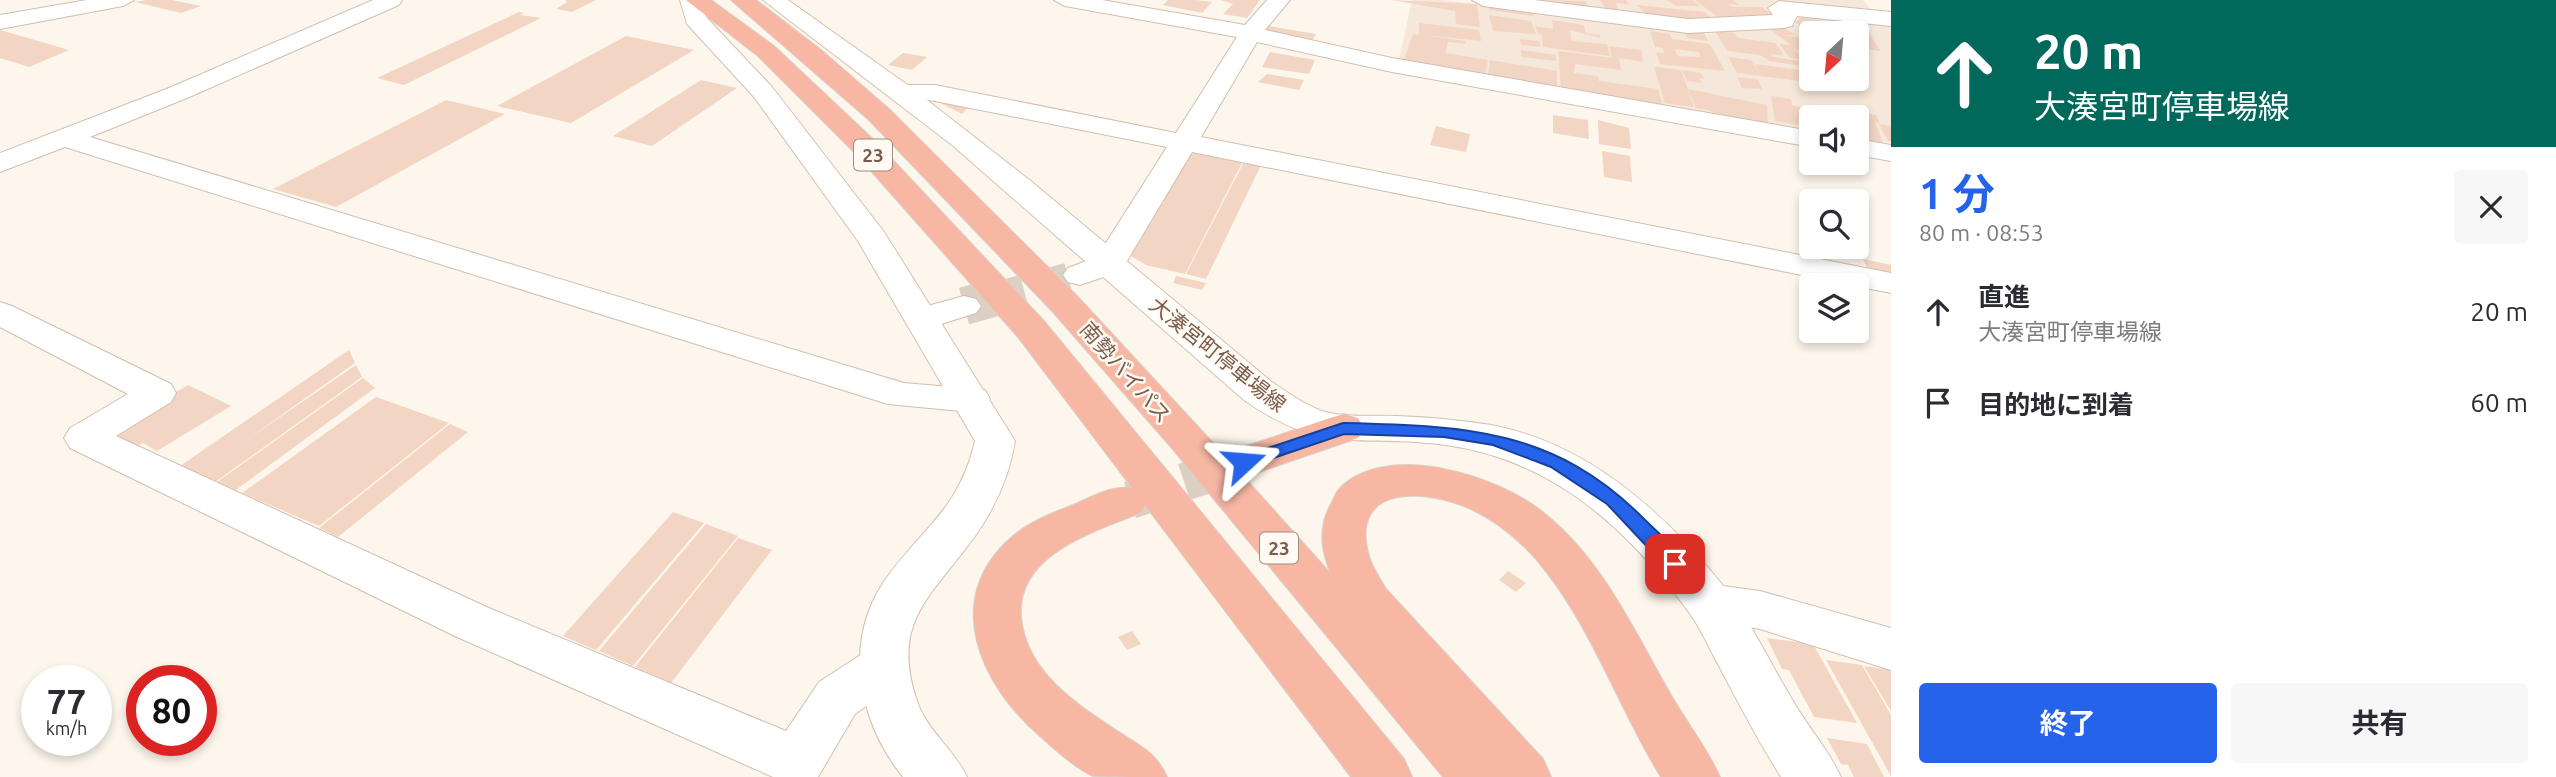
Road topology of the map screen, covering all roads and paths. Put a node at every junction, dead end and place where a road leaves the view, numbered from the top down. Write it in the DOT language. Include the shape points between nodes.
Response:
graph roads {
  1 [pos="123,0"];
  2 [pos="391,0"];
  3 [pos="691,0"];
  4 [pos="697,0"];
  5 [pos="742,0"];
  6 [pos="774,0"];
  7 [pos="1065,0"];
  8 [pos="1279,0"];
  9 [pos="1483,0"];
  10 [pos="1880,11"];
  11 [pos="0,22"];
  12 [pos="1252,34"];
  13 [pos="901,90"];
  14 [pos="1799,137"];
  15 [pos="64,138"];
  16 [pos="1183,141"];
  17 [pos="1869,149"];
  18 [pos="1891,153"];
  19 [pos="0,163"];
  20 [pos="1095,270"];
  21 [pos="1891,283"];
  22 [pos="964,306"];
  23 [pos="0,313"];
  24 [pos="922,319"];
  25 [pos="971,399"];
  26 [pos="1343,429"];
  27 [pos="1244,462"];
  28 [pos="1125,502"];
  29 [pos="1709,603"];
  30 [pos="1891,649"];
  31 [pos="883,667"];
  32 [pos="939,777"];
  33 [pos="1139,777"];
  34 [pos="1384,777"];
  35 [pos="1478,777"];
  36 [pos="1523,777"];
  37 [pos="1692,777"];
  38 [pos="1813,777"];
  1 -- 11 [label="street"];
  2 -- 15 [label="street"];
  3 -- 24 [label="street" via="695,19 763,92 826,173"];
  4 -- 34 [label="highway, 23" via="766,51 866,148 1031,329"];
  5 -- 35 [label="highway, 南勢バイパス / 23" via="798,40 877,111 1081,320"];
  6 -- 13 [label="street, 大湊宮町停車場線"];
  7 -- 12 [label="street"];
  8 -- 12 [label="street"];
  9 -- 10 [label="street" via="1688,26 1786,19 1779,8"];
  12 -- 14 [label="street" via="1392,65"];
  12 -- 16 [label="street"];
  13 -- 16 [label="street"];
  13 -- 20 [label="street, 大湊宮町停車場線" via="1029,193"];
  15 -- 19 [label="street"];
  15 -- 25 [label="street" via="902,395"];
  16 -- 20 [label="street"];
  16 -- 21 [label="street"];
  17 -- 18 [label="street"];
  20 -- 26 [label="street, 大湊宮町停車場線" via="1258,391 1296,415"];
  22 -- 24 [label="street"];
  23 -- 31 [label="street" via="157,394 83,438 474,623 797,761 838,698"];
  24 -- 25 [label="street"];
  25 -- 31 [label="street" via="995,441 992,466 955,531 899,599 884,630"];
  26 -- 27 [label="highway"];
  26 -- 29 [label="street, 大湊宮町停車場線" via="1444,431 1495,440 1557,463 1613,499"];
  28 -- 33 [label="highway" via="1029,548 1001,580 995,620 1000,645 1018,678 1044,706"];
  29 -- 30 [label="street" via="1760,610"];
  29 -- 38 [label="street, 大湊宮町停車場線" via="1780,729"];
  31 -- 32 [label="street" via="888,695 908,741"];
  36 -- 37 [label="highway" via="1353,580 1346,564 1344,526 1355,496 1370,486 1392,479 1442,481 1480,494 1524,521 1570,569"];
}
